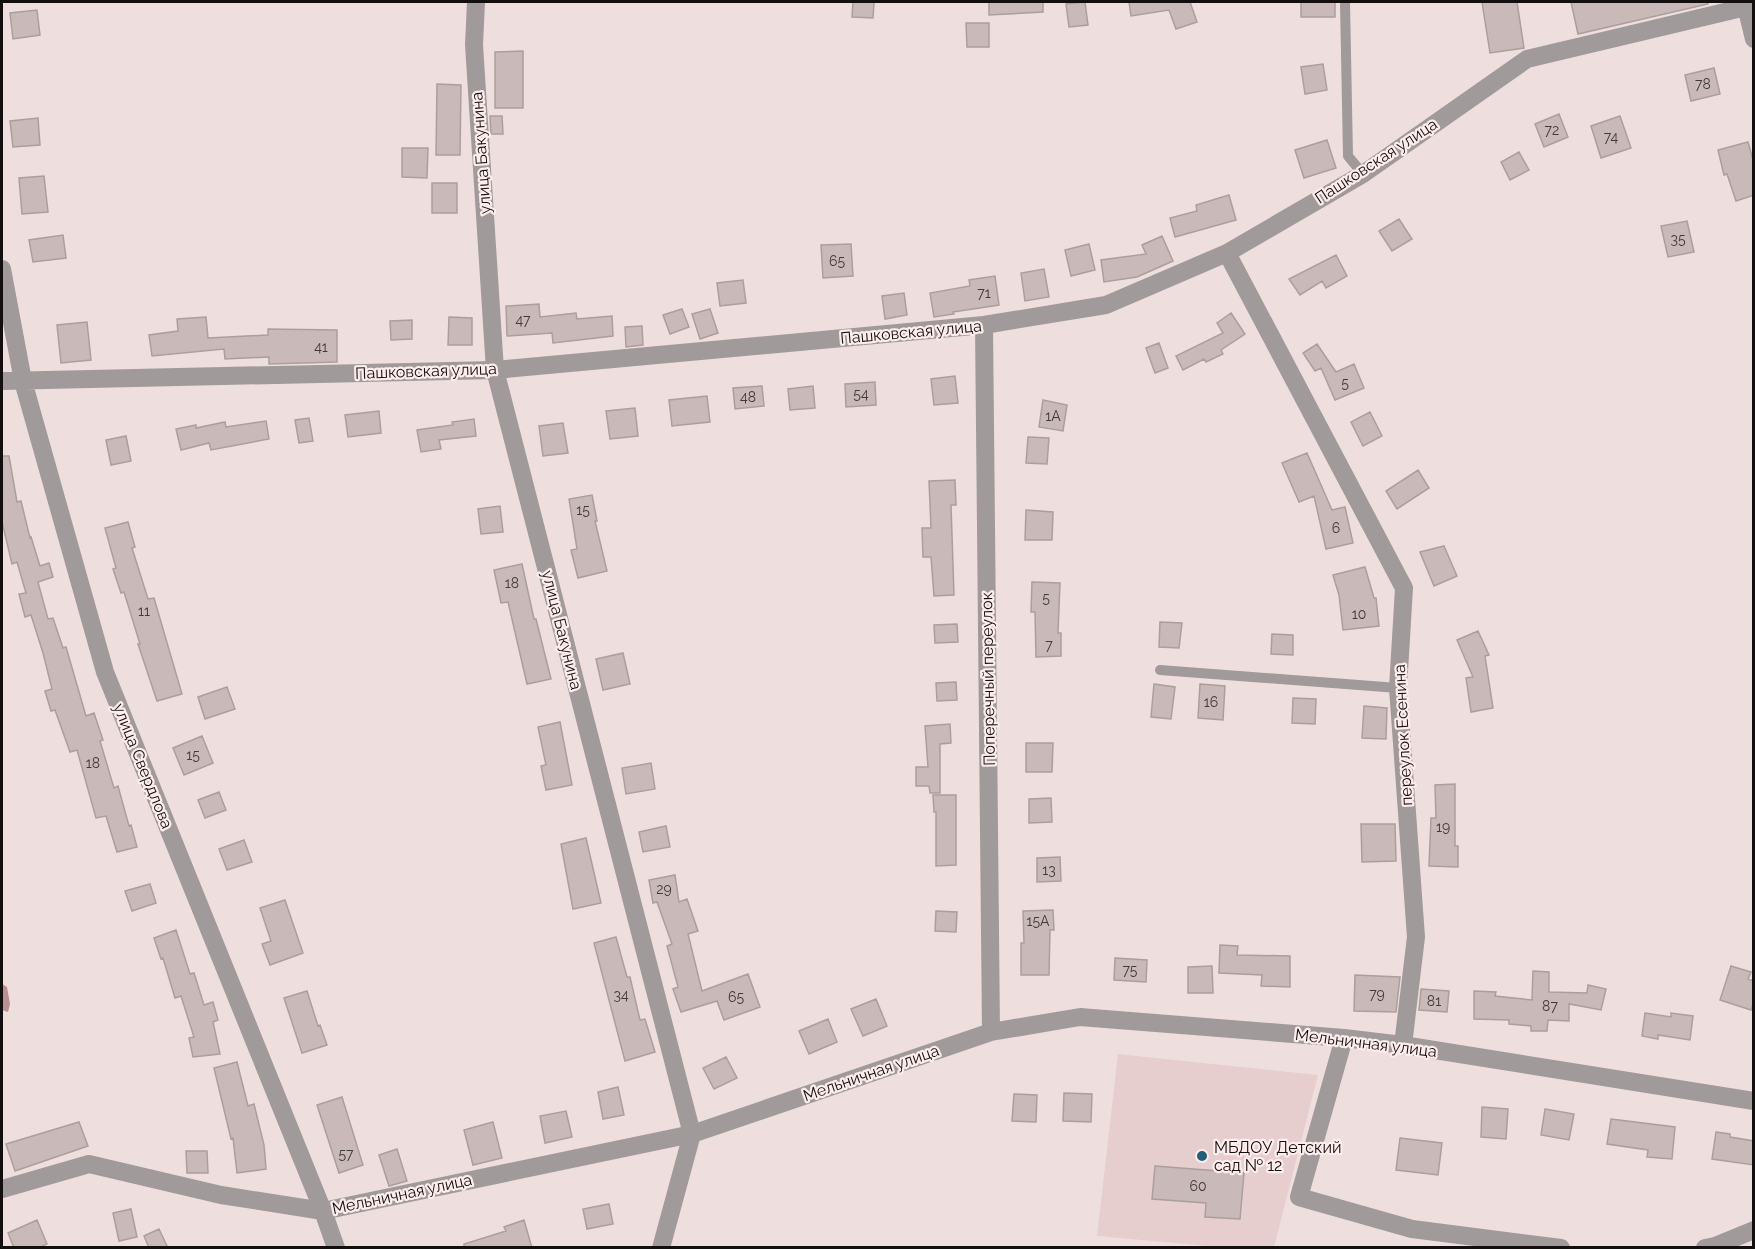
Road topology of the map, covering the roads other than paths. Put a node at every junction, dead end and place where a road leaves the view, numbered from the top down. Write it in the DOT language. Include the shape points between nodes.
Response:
graph roads {
  1 [pos="476,2"];
  2 [pos="1345,2"];
  3 [pos="1745,4"];
  4 [pos="1754,39"];
  5 [pos="1363,174"];
  6 [pos="1227,253"];
  7 [pos="2,268"];
  8 [pos="984,325"];
  9 [pos="495,370"];
  10 [pos="2,381"];
  11 [pos="23,381"];
  12 [pos="1160,670"];
  13 [pos="1398,688"];
  14 [pos="991,1032"];
  15 [pos="1344,1038"];
  16 [pos="1403,1045"];
  17 [pos="1754,1101"];
  18 [pos="692,1134"];
  19 [pos="2,1189"];
  20 [pos="323,1210"];
  21 [pos="1754,1230"];
  22 [pos="336,1248"];
  23 [pos="661,1248"];
  24 [pos="1561,1248"];
  25 [pos="1705,1248"];
  1 -- 9 [label="street, улица Бакунина" via="474,45"];
  2 -- 5 [label="lane" via="1348,156"];
  3 -- 4 [label="street"];
  3 -- 5 [label="street, Пашковская улица" via="1527,59"];
  5 -- 6 [label="street, Пашковская улица"];
  6 -- 8 [label="street, Пашковская улица" via="1106,305"];
  6 -- 13 [label="street, переулок Есенина" via="1404,588"];
  7 -- 11 [label="street, улица Свердлова"];
  8 -- 9 [label="street, Пашковская улица"];
  8 -- 14 [label="street, Поперечный переулок"];
  9 -- 11 [label="street, Пашковская улица"];
  9 -- 18 [label="street, улица Бакунина"];
  10 -- 11 [label="street, Пашковская улица"];
  11 -- 20 [label="street, улица Свердлова" via="105,672"];
  12 -- 13 [label="lane"];
  13 -- 16 [label="street, переулок Есенина" via="1416,937"];
  14 -- 15 [label="street, Мельничная улица" via="1080,1017"];
  14 -- 18 [label="street, Мельничная улица"];
  15 -- 16 [label="street, Мельничная улица"];
  15 -- 24 [label="street" via="1299,1197 1412,1229"];
  16 -- 17 [label="street, Мельничная улица"];
  18 -- 20 [label="street, Мельничная улица"];
  18 -- 23 [label="street, улица Бакунина"];
  19 -- 20 [label="street, Мельничная улица" via="89,1164 221,1195"];
  20 -- 22 [label="street, улица Свердлова"];
  21 -- 25 [label="street"];
}
